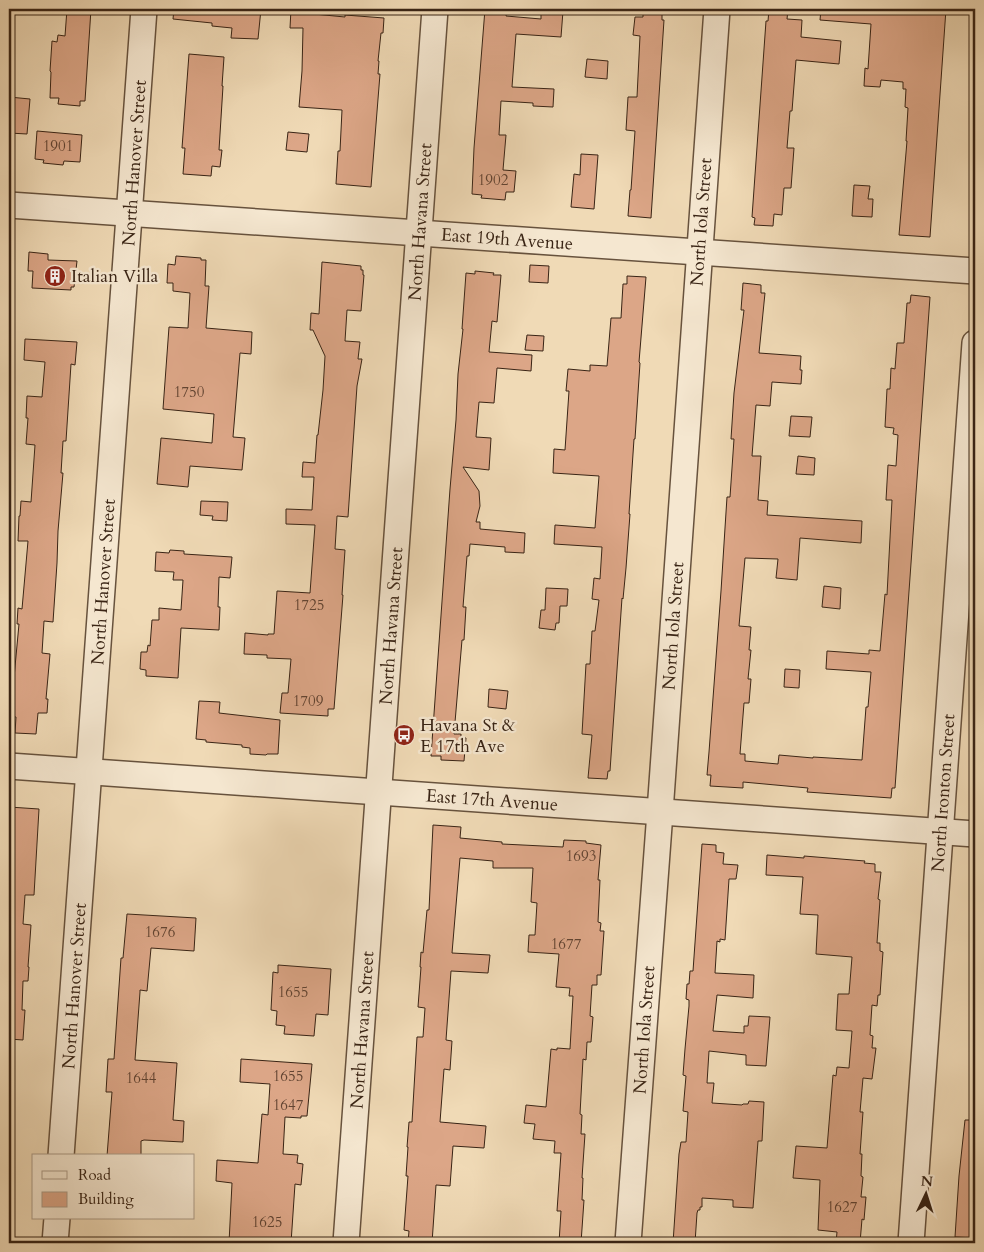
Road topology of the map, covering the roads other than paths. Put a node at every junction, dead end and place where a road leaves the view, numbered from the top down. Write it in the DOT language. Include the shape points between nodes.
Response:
graph roads {
  1 [pos="144,9"];
  2 [pos="436,9"];
  3 [pos="717,9"];
  4 [pos="9,205"];
  5 [pos="131,213"];
  6 [pos="419,233"];
  7 [pos="699,252"];
  8 [pos="975,271"];
  9 [pos="975,343"];
  10 [pos="9,766"];
  11 [pos="89,772"];
  12 [pos="378,792"];
  13 [pos="660,812"];
  14 [pos="940,832"];
  15 [pos="975,834"];
  16 [pos="61,1154"];
  17 [pos="57,1220"];
  18 [pos="55,1243"];
  19 [pos="346,1243"];
  20 [pos="628,1243"];
  21 [pos="911,1243"];
  1 -- 5 [label="street, North Hanover Street"];
  2 -- 6 [label="street, North Havana Street"];
  3 -- 7 [label="street, North Iola Street"];
  4 -- 5 [label="street, East 19th Avenue"];
  5 -- 6 [label="street, East 19th Avenue"];
  5 -- 11 [label="street, North Hanover Street"];
  6 -- 7 [label="street, East 19th Avenue"];
  6 -- 12 [label="street, North Havana Street"];
  7 -- 8 [label="street, East 19th Avenue"];
  7 -- 13 [label="street, North Iola Street"];
  9 -- 14 [label="street, North Ironton Street"];
  10 -- 11 [label="street, East 17th Avenue"];
  11 -- 12 [label="street, East 17th Avenue"];
  11 -- 16 [label="street, North Hanover Street"];
  12 -- 13 [label="street, East 17th Avenue"];
  12 -- 19 [label="street, North Havana Street"];
  13 -- 14 [label="street, East 17th Avenue"];
  13 -- 20 [label="street, North Iola Street"];
  14 -- 15 [label="street, East 17th Avenue"];
  14 -- 21 [label="street, North Ironton Street"];
  17 -- 18 [label="street"];
}
